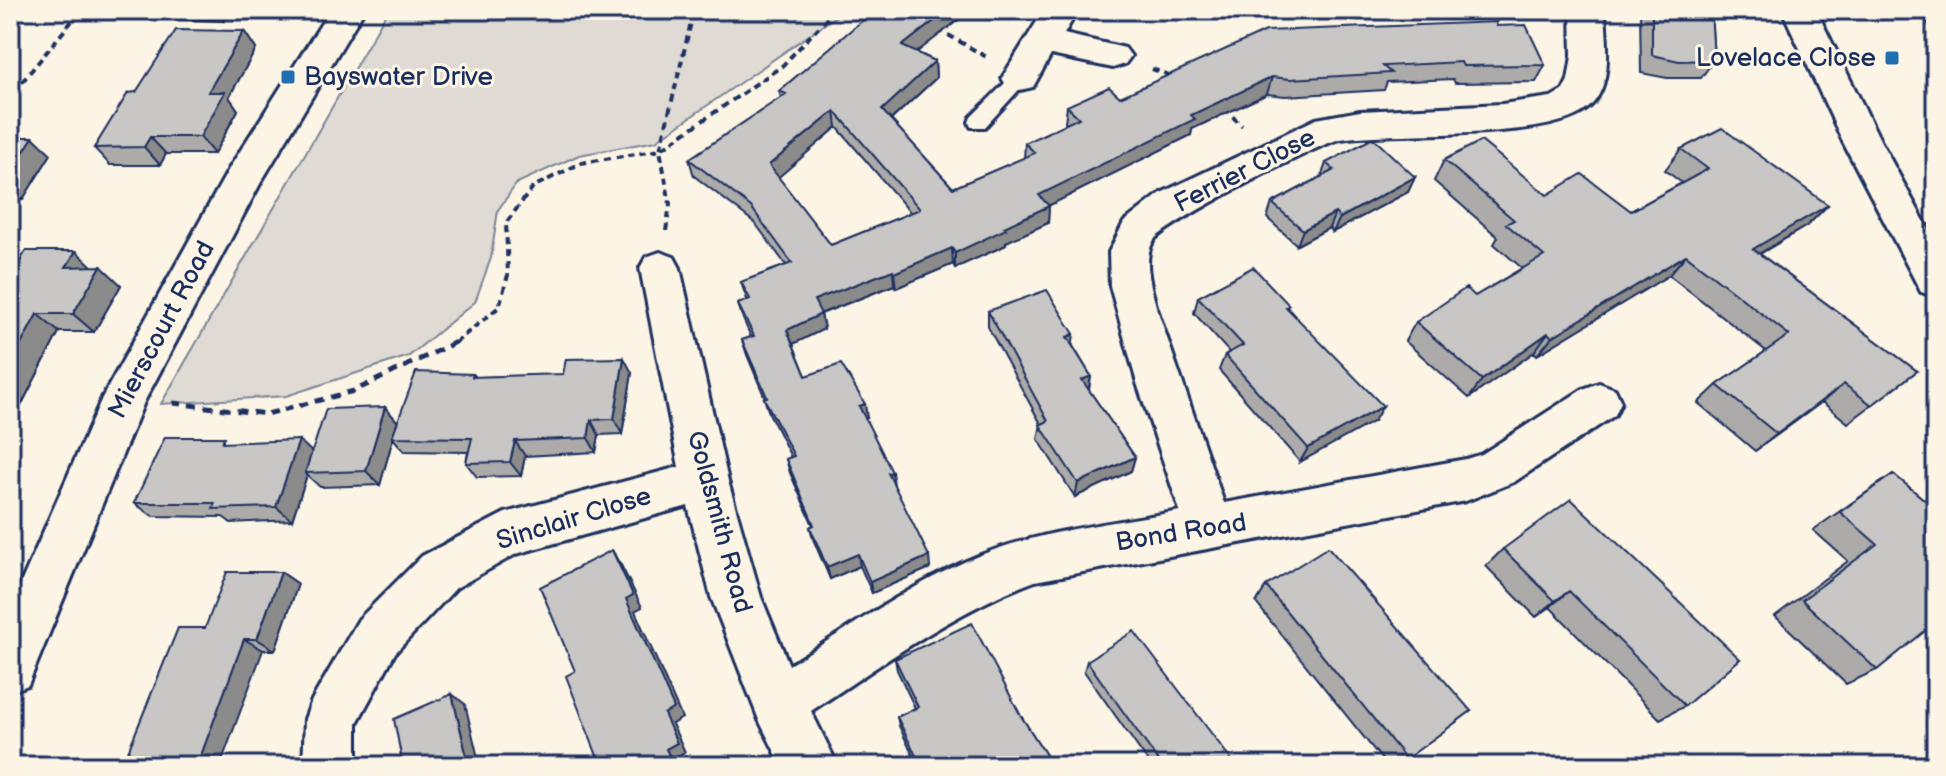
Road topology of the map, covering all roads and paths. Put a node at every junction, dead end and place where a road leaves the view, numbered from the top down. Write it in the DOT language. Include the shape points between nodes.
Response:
graph roads {
  1 [pos="81,10"];
  2 [pos="347,10"];
  3 [pos="694,10"];
  4 [pos="835,10"];
  5 [pos="1061,10"];
  6 [pos="1588,10"];
  7 [pos="1799,10"];
  8 [pos="931,25"];
  9 [pos="1044,42"];
  10 [pos="1113,56"];
  11 [pos="1020,78"];
  12 [pos="1184,80"];
  13 [pos="10,84"];
  14 [pos="1220,105"];
  15 [pos="978,122"];
  16 [pos="660,150"];
  17 [pos="1273,156"];
  18 [pos="660,268"];
  19 [pos="1934,276"];
  20 [pos="124,398"];
  21 [pos="1599,402"];
  22 [pos="705,481"];
  23 [pos="1210,529"];
  24 [pos="10,667"];
  25 [pos="778,702"];
  26 [pos="330,766"];
  27 [pos="811,766"];
  1 -- 13 [label="path" via="22,82"];
  2 -- 20 [label="street, Mierscourt Road" via="244,177"];
  3 -- 16 [label="path"];
  4 -- 16 [label="path" via="782,66"];
  5 -- 9 [label="street"];
  6 -- 17 [label="street, Ferrier Close" via="1584,84 1577,99 1561,108 1540,115 1334,126"];
  7 -- 19 [label="street"];
  8 -- 11 [label="path"];
  9 -- 10 [label="street"];
  9 -- 11 [label="street"];
  10 -- 12 [label="path"];
  11 -- 15 [label="lane"];
  14 -- 17 [label="path"];
  16 -- 18 [label="path" via="670,204"];
  16 -- 20 [label="path" via="581,163 533,187 506,223 508,275 499,307 450,347 354,391 267,414"];
  17 -- 23 [label="street, Ferrier Close" via="1150,220 1131,243 1128,260 1157,379"];
  18 -- 22 [label="street, Goldsmith Road"];
  20 -- 24 [label="street, Mierscourt Road"];
  21 -- 23 [label="street, Bond Road" via="1498,468 1466,480"];
  22 -- 25 [label="street, Goldsmith Road" via="736,597"];
  22 -- 26 [label="street, Sinclair Close" via="505,535 439,572 377,636 331,719"];
  23 -- 25 [label="street, Bond Road" via="1035,559 981,578"];
  25 -- 27 [label="street, Goldsmith Road"];
}
